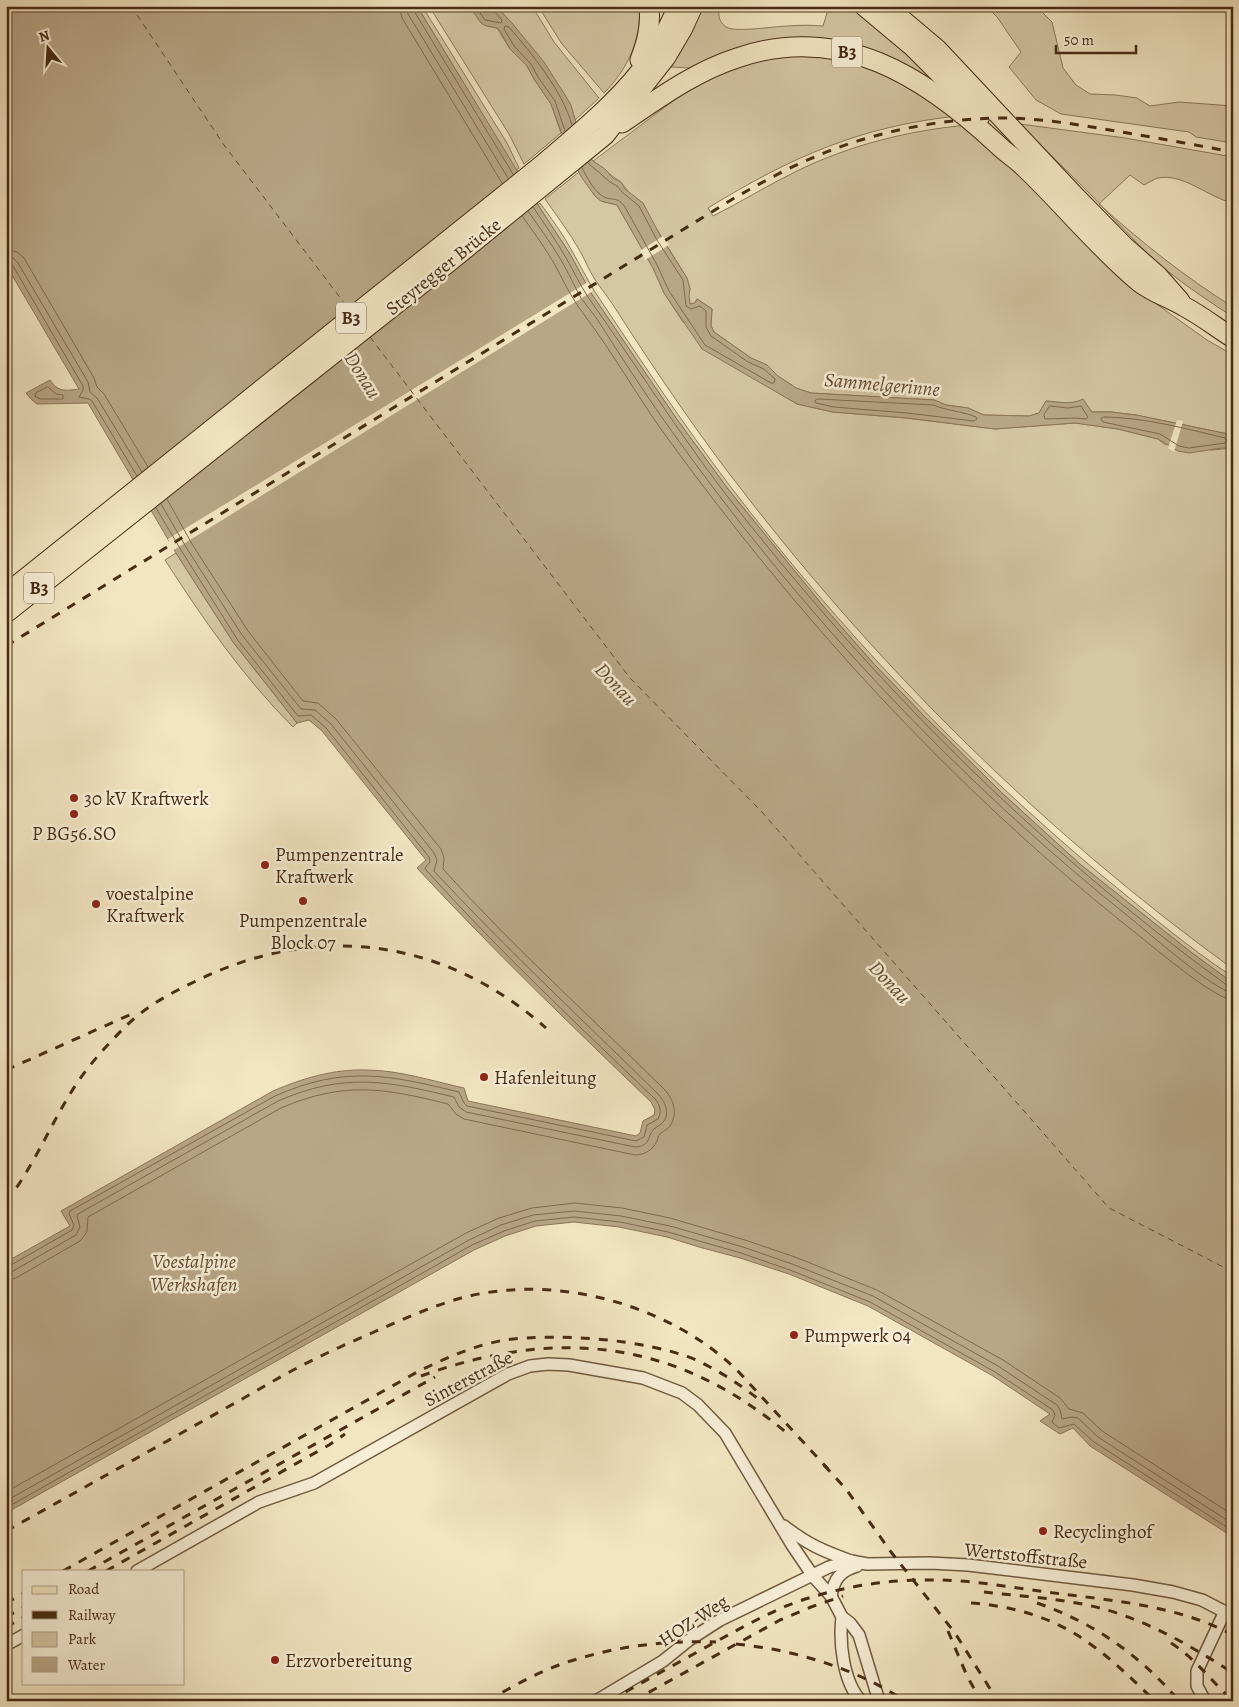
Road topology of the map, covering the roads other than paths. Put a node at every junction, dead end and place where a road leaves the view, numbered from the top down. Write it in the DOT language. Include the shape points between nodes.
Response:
graph roads {
  1 [pos="649,6"];
  2 [pos="678,6"];
  3 [pos="693,6"];
  4 [pos="864,6"];
  5 [pos="886,6"];
  6 [pos="640,92"];
  7 [pos="1024,166"];
  8 [pos="1186,307"];
  9 [pos="1233,338"];
  10 [pos="68,555"];
  11 [pos="6,594"];
  12 [pos="6,613"];
  13 [pos="777,1520"];
  14 [pos="851,1561"];
  15 [pos="867,1564"];
  16 [pos="139,1570"];
  17 [pos="813,1576"];
  18 [pos="831,1596"];
  19 [pos="1229,1614"];
  20 [pos="842,1617"];
  21 [pos="22,1636"];
  22 [pos="6,1645"];
  23 [pos="596,1701"];
  24 [pos="861,1701"];
  25 [pos="879,1701"];
  26 [pos="1205,1701"];
  1 -- 6 [label="main road"];
  2 -- 6 [label="main road, B3" via="651,58"];
  3 -- 6 [label="main road, B3" via="666,58"];
  4 -- 7 [label="main road, B3" via="945,78 1005,141"];
  5 -- 8 [label="main road, B3" via="937,49 1074,195"];
  6 -- 7 [label="main road, B3" via="692,78 745,55 803,47 852,53 886,64 924,85"];
  6 -- 10 [label="main road, Steyregger Brücke / B3" via="591,123"];
  6 -- 10 [label="main road, Steyregger Brücke / B3" via="605,135 441,268"];
  7 -- 8 [label="main road, B3" via="1109,255 1146,288"];
  8 -- 9 [label="main road, B3"];
  10 -- 11 [label="main road, B3"];
  10 -- 12 [label="main road, B3"];
  13 -- 14 [label="street" via="814,1548"];
  13 -- 16 [label="street, Sinterstraße" via="725,1433 682,1393 643,1378 548,1364 508,1374 314,1483 259,1502"];
  13 -- 17 [label="street, Sinterstraße"];
  14 -- 15 [label="street, Wertstoffstraße"];
  14 -- 17 [label="street, Wertstoffstraße"];
  15 -- 18 [label="street" via="849,1568 839,1575"];
  15 -- 19 [label="street, Wertstoffstraße" via="968,1565 1089,1579 1173,1592 1202,1600"];
  17 -- 18 [label="street, Sinterstraße"];
  17 -- 23 [label="street, HOZ-Weg" via="702,1631 663,1661"];
  18 -- 20 [label="street, Sinterstraße"];
  19 -- 26 [label="street" via="1196,1671 1197,1686"];
  20 -- 24 [label="street" via="848,1679"];
  20 -- 25 [label="street" via="859,1635"];
  21 -- 22 [label="street"];
}
